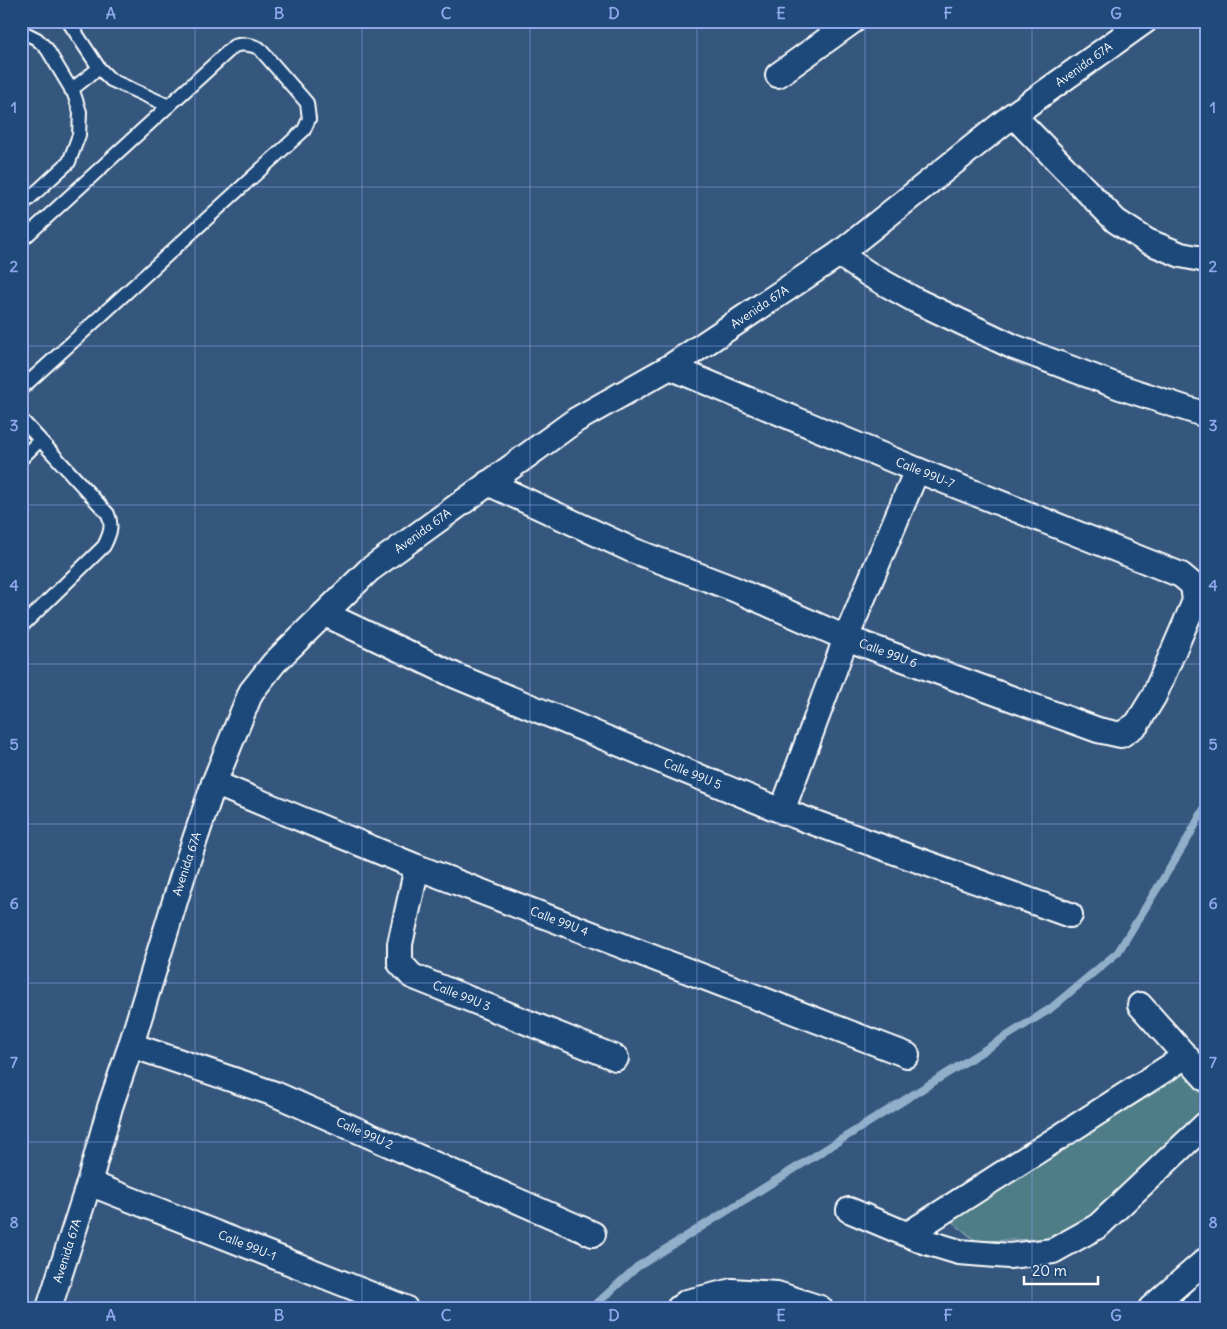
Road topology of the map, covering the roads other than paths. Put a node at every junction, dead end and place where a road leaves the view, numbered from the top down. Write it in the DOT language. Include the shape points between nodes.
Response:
graph roads {
  1 [pos="68,21"];
  2 [pos="853,21"];
  3 [pos="1145,21"];
  4 [pos="21,31"];
  5 [pos="820,32"];
  6 [pos="99,68"];
  7 [pos="778,75"];
  8 [pos="71,90"];
  9 [pos="169,106"];
  10 [pos="1013,115"];
  11 [pos="21,206"];
  12 [pos="21,241"];
  13 [pos="839,254"];
  14 [pos="1206,260"];
  15 [pos="670,367"];
  16 [pos="21,389"];
  17 [pos="1206,415"];
  18 [pos="21,419"];
  19 [pos="40,440"];
  20 [pos="21,458"];
  21 [pos="917,470"];
  22 [pos="488,483"];
  23 [pos="1181,575"];
  24 [pos="325,614"];
  25 [pos="21,627"];
  26 [pos="846,638"];
  27 [pos="214,783"];
  28 [pos="782,811"];
  29 [pos="417,867"];
  30 [pos="1070,915"];
  31 [pos="1140,1005"];
  32 [pos="131,1045"];
  33 [pos="907,1055"];
  34 [pos="1186,1056"];
  35 [pos="616,1058"];
  36 [pos="1206,1079"];
  37 [pos="1206,1124"];
  38 [pos="89,1183"];
  39 [pos="850,1210"];
  40 [pos="593,1234"];
  41 [pos="908,1234"];
  42 [pos="1206,1260"];
  43 [pos="1206,1294"];
  44 [pos="49,1308"];
  45 [pos="405,1308"];
  46 [pos="679,1308"];
  47 [pos="820,1308"];
  48 [pos="1151,1308"];
  49 [pos="1192,1308"];
  1 -- 6 [label="lane"];
  2 -- 5 [label="street"];
  3 -- 10 [label="street, Avenida 67A"];
  4 -- 8 [label="lane" via="37,39 47,49"];
  5 -- 7 [label="street"];
  6 -- 8 [label="lane"];
  6 -- 9 [label="lane" via="112,80"];
  8 -- 11 [label="lane" via="80,112 79,135 69,162"];
  9 -- 12 [label="lane"];
  9 -- 16 [label="lane" via="240,43 259,48 307,103 309,119 304,130"];
  10 -- 13 [label="street, Avenida 67A"];
  10 -- 14 [label="street" via="1116,221 1156,245"];
  13 -- 15 [label="street, Avenida 67A"];
  13 -- 17 [label="street" via="915,300 1014,347"];
  15 -- 21 [label="street, Calle 99U-7"];
  15 -- 22 [label="street, Avenida 67A" via="576,420"];
  18 -- 19 [label="lane"];
  19 -- 20 [label="lane"];
  19 -- 25 [label="lane" via="108,514 112,523 104,546"];
  21 -- 23 [label="street, Calle 99U-7"];
  21 -- 26 [label="street"];
  22 -- 24 [label="street, Avenida 67A" via="369,570"];
  22 -- 26 [label="street, Calle 99U 6" via="632,550 734,589"];
  23 -- 26 [label="street, Calle 99U 6" via="1193,585 1195,601 1154,696 1137,724 1121,734 1098,730"];
  24 -- 27 [label="street, Avenida 67A" via="274,663 251,692"];
  24 -- 28 [label="street, Calle 99U 5" via="456,676"];
  26 -- 28 [label="street"];
  27 -- 29 [label="street, Calle 99U 4"];
  27 -- 32 [label="street, Avenida 67A"];
  28 -- 30 [label="street, Calle 99U 5"];
  29 -- 33 [label="street, Calle 99U 4"];
  29 -- 35 [label="street, Calle 99U 3" via="400,944 400,963 412,976"];
  31 -- 34 [label="street"];
  32 -- 38 [label="street, Avenida 67A"];
  32 -- 40 [label="street, Calle 99U 2" via="275,1094"];
  34 -- 36 [label="street"];
  34 -- 41 [label="street"];
  37 -- 41 [label="street" via="1098,1226 1053,1251 1010,1256 959,1252"];
  38 -- 44 [label="street, Avenida 67A"];
  38 -- 45 [label="street, Calle 99U-1"];
  39 -- 41 [label="street"];
  42 -- 48 [label="street"];
  43 -- 49 [label="street"];
  46 -- 47 [label="street" via="687,1302 732,1291 777,1294"];
}
